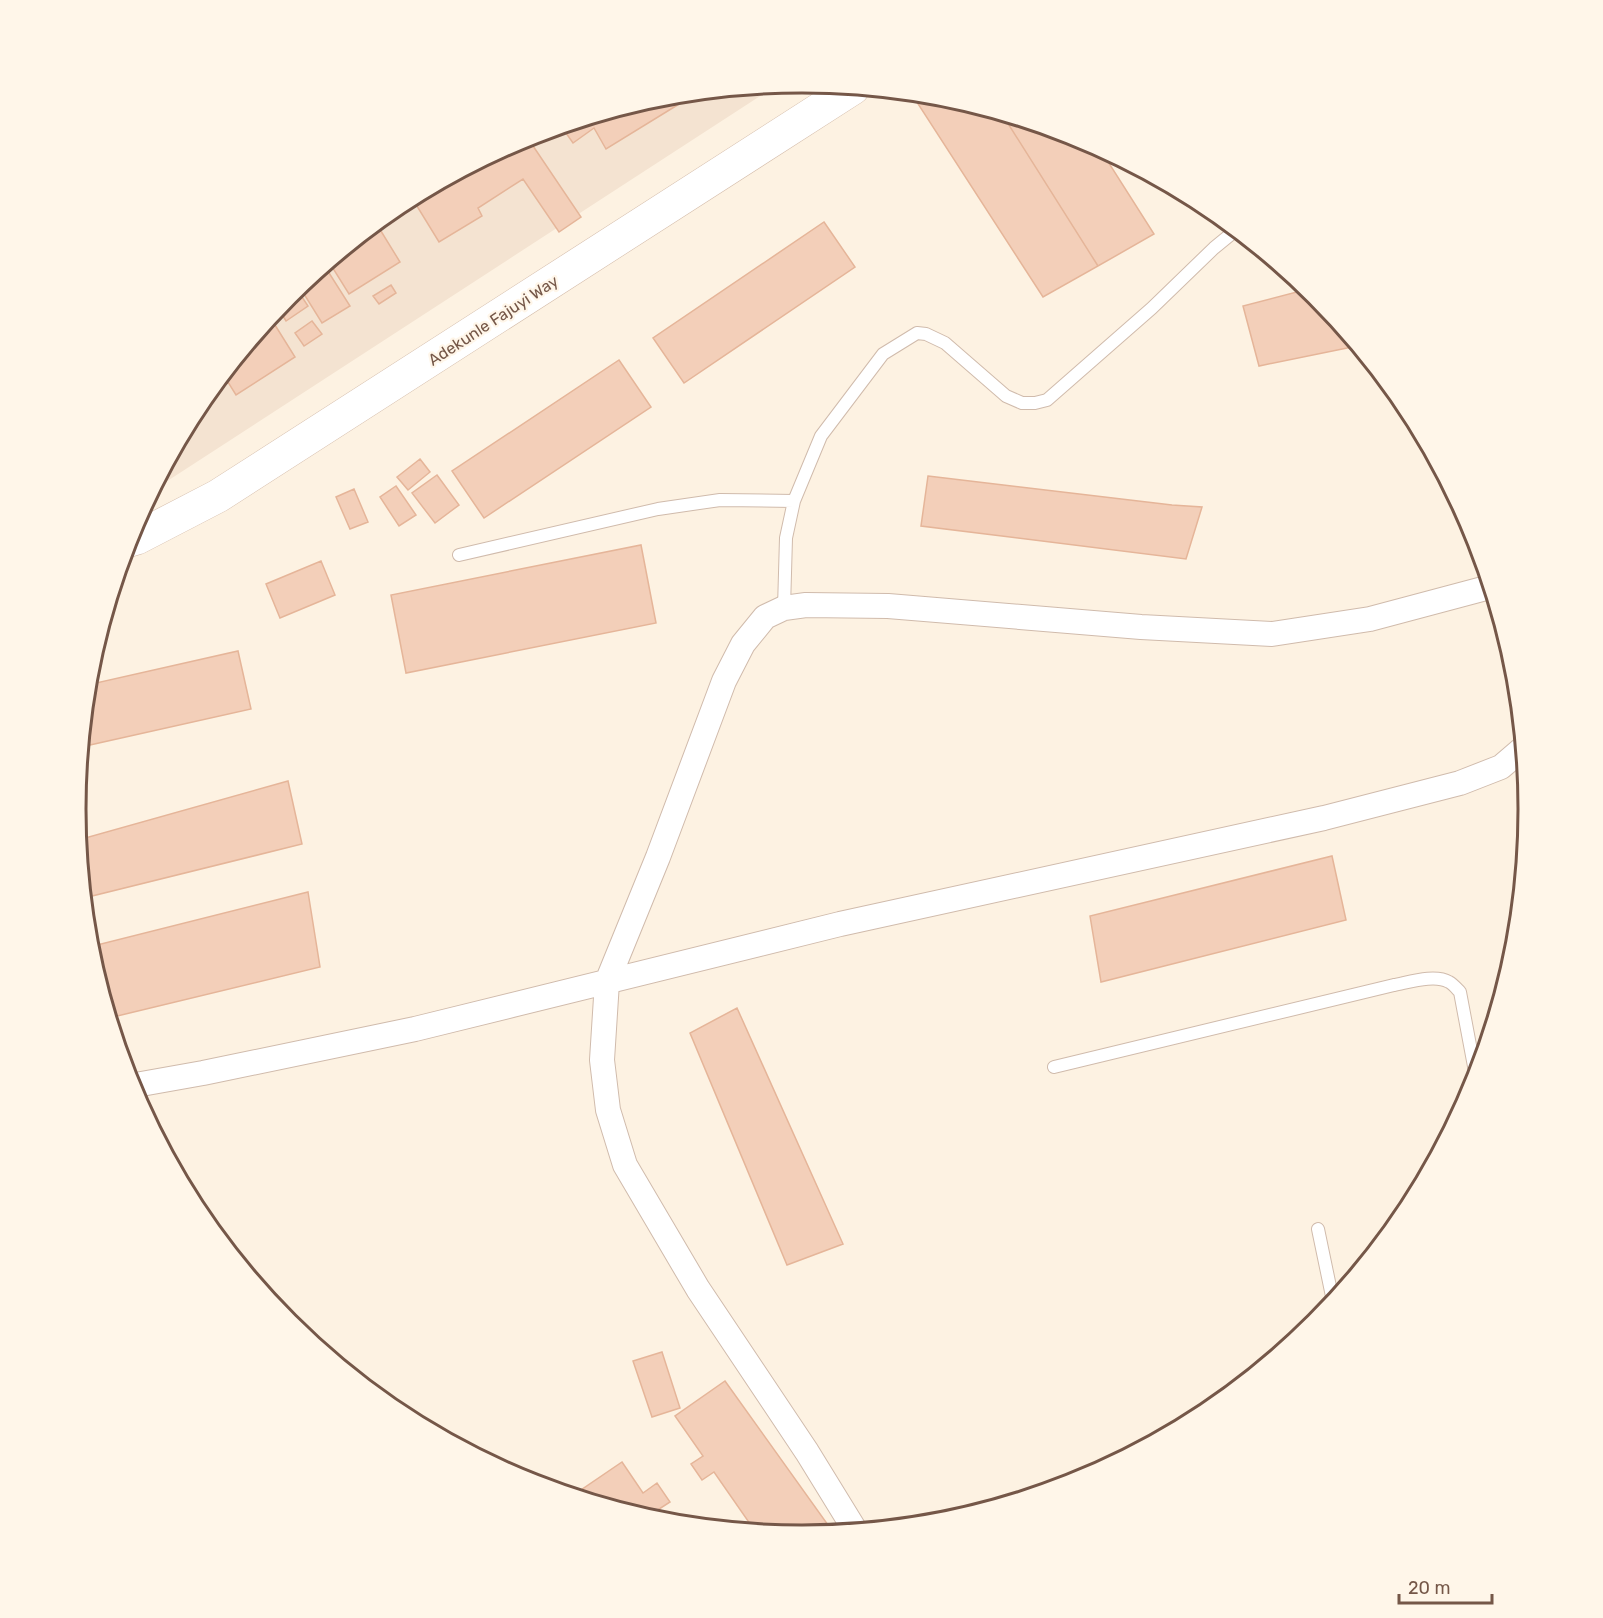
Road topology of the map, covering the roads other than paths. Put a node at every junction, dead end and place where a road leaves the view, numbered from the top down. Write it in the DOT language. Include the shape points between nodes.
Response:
graph roads {
  1 [pos="842,95"];
  2 [pos="1229,236"];
  3 [pos="794,501"];
  4 [pos="139,537"];
  5 [pos="459,555"];
  6 [pos="1483,589"];
  7 [pos="784,608"];
  8 [pos="1515,755"];
  9 [pos="607,982"];
  10 [pos="1473,1058"];
  11 [pos="1054,1067"];
  12 [pos="140,1084"];
  13 [pos="1318,1229"];
  14 [pos="1331,1291"];
  15 [pos="851,1523"];
  1 -- 4 [label="street, Adekunle Fajuyi Way" via="218,496"];
  2 -- 3 [label="lane" via="1047,400 1023,403 1006,396 945,343 926,333 904,340 883,354 821,436"];
  3 -- 5 [label="lane" via="720,500 658,509"];
  3 -- 7 [label="lane" via="786,538"];
  6 -- 7 [label="street" via="1370,619 1272,633 1141,627 888,606"];
  7 -- 9 [label="street" via="765,617 743,644 724,681"];
  8 -- 9 [label="street" via="1501,767 1460,783 1324,818 829,927"];
  9 -- 12 [label="street" via="415,1029"];
  9 -- 15 [label="street" via="602,1060 608,1110 625,1165 698,1289"];
  10 -- 11 [label="lane" via="1460,992 1450,982 1427,980"];
  13 -- 14 [label="lane"];
}
